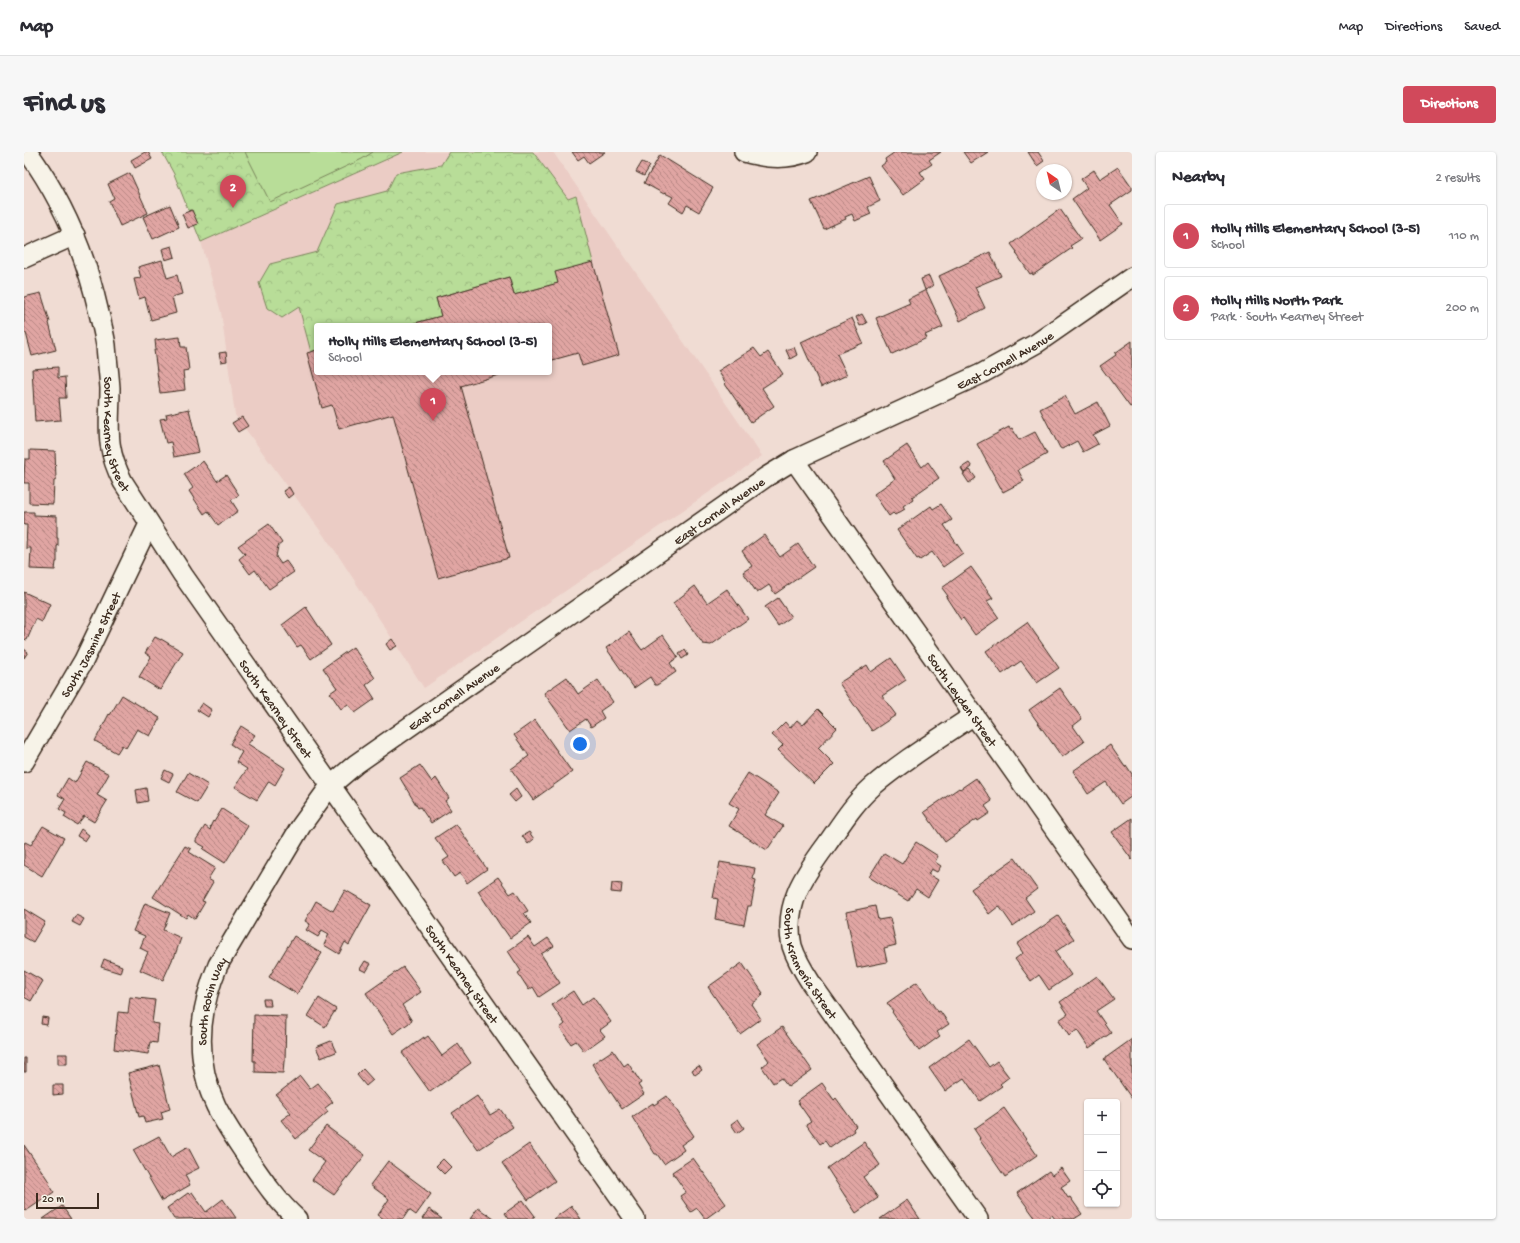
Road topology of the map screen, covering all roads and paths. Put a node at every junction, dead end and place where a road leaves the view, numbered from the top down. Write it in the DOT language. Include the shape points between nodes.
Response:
graph roads {
  1 [pos="28,152"];
  2 [pos="744,152"];
  3 [pos="807,152"];
  4 [pos="75,235"];
  5 [pos="24,258"];
  6 [pos="1132,277"];
  7 [pos="794,460"];
  8 [pos="149,524"];
  9 [pos="974,715"];
  10 [pos="24,762"];
  11 [pos="330,786"];
  12 [pos="1132,939"];
  13 [pos="297,1219"];
  14 [pos="635,1219"];
  15 [pos="978,1219"];
  1 -- 4 [label="street, South Kearney Street" via="58,199"];
  2 -- 3 [label="street" via="783,158"];
  4 -- 5 [label="street"];
  4 -- 8 [label="street, South Kearney Street" via="86,264 106,343 110,387 108,433 115,467"];
  6 -- 7 [label="street, East Cornell Avenue" via="1011,358"];
  7 -- 9 [label="street, South Leyden Street"];
  7 -- 11 [label="street, East Cornell Avenue" via="732,500 356,764"];
  8 -- 10 [label="street, South Jasmine Street" via="84,660"];
  8 -- 11 [label="street, South Kearney Street"];
  9 -- 12 [label="street, South Leyden Street"];
  9 -- 15 [label="street, South Krameria Street" via="897,768 872,788 853,808 807,871 792,905 790,927 795,952 811,983"];
  11 -- 13 [label="street, South Robin Way" via="302,826 218,965 210,982 201,1024 206,1081 216,1106 273,1194"];
  11 -- 14 [label="street, South Kearney Street"];
}
